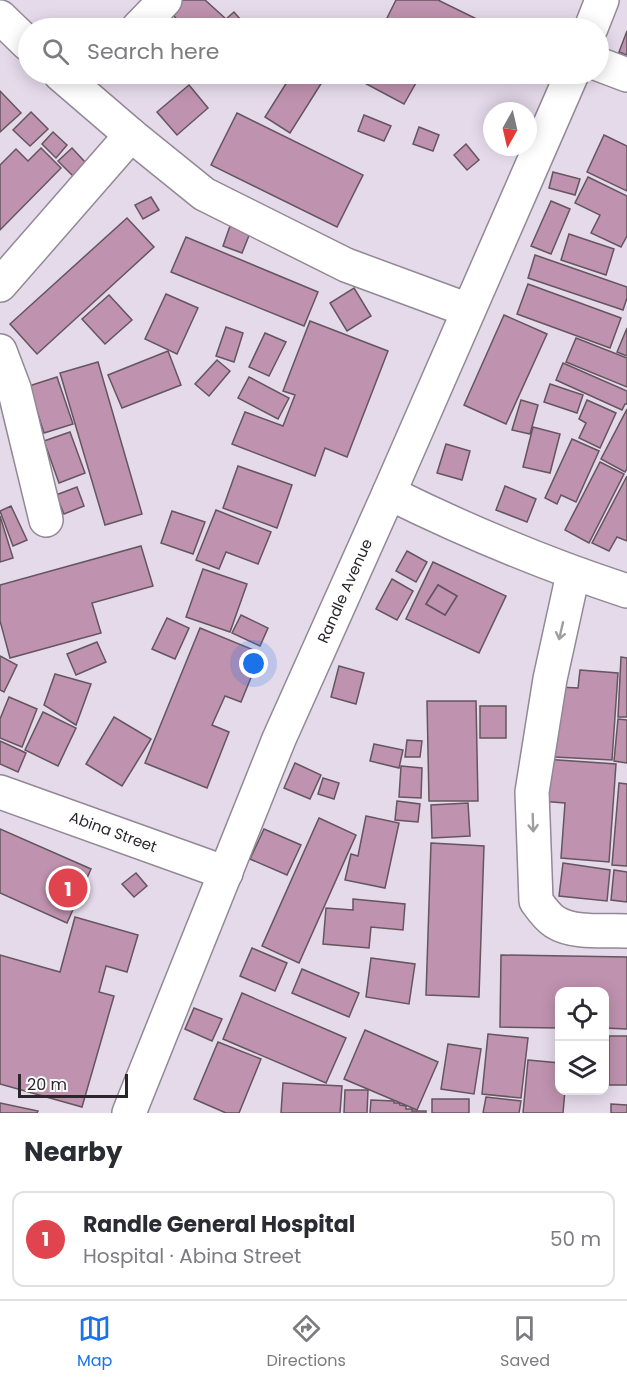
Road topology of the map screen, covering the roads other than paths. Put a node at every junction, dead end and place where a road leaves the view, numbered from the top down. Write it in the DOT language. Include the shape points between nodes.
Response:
graph roads {
  1 [pos="165,0"];
  2 [pos="602,0"];
  3 [pos="0,17"];
  4 [pos="148,18"];
  5 [pos="595,18"];
  6 [pos="18,34"];
  7 [pos="609,68"];
  8 [pos="627,75"];
  9 [pos="83,84"];
  10 [pos="568,84"];
  11 [pos="131,135"];
  12 [pos="0,285"];
  13 [pos="468,310"];
  14 [pos="0,351"];
  15 [pos="389,493"];
  16 [pos="45,520"];
  17 [pos="573,573"];
  18 [pos="627,591"];
  19 [pos="0,792"];
  20 [pos="225,873"];
  21 [pos="627,931"];
  22 [pos="129,1113"];
  1 -- 4 [label="street"];
  2 -- 5 [label="street"];
  3 -- 6 [label="street"];
  7 -- 8 [label="street"];
  9 -- 11 [label="street"];
  10 -- 13 [label="street, Randle Avenue"];
  11 -- 12 [label="street"];
  11 -- 13 [label="street" via="204,194 346,265"];
  13 -- 15 [label="street, Randle Avenue"];
  14 -- 16 [label="street" via="14,388"];
  15 -- 17 [label="street" via="449,523"];
  15 -- 20 [label="street, Randle Avenue" via="279,740"];
  17 -- 18 [label="street"];
  17 -- 21 [label="street, one-way" via="550,679 532,792 536,901 556,922 572,928"];
  19 -- 20 [label="street, Abina Street"];
  20 -- 22 [label="street, Randle Avenue"];
}
